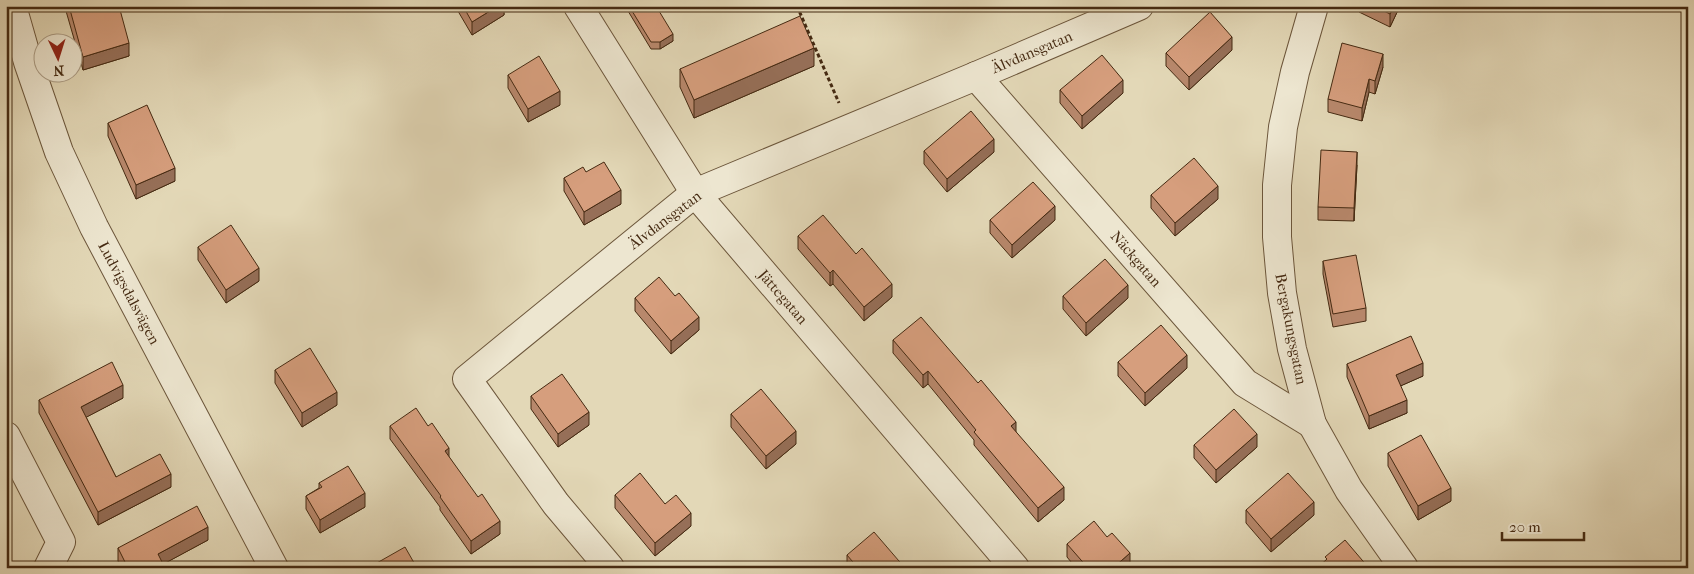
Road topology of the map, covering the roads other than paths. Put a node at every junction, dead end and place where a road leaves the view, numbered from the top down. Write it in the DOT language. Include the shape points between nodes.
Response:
graph roads {
  1 [pos="12,6"];
  2 [pos="578,6"];
  3 [pos="1139,6"];
  4 [pos="1314,6"];
  5 [pos="1106,12"];
  6 [pos="976,76"];
  7 [pos="695,193"];
  8 [pos="1312,424"];
  9 [pos="6,436"];
  10 [pos="1012,567"];
  11 [pos="48,568"];
  12 [pos="274,568"];
  13 [pos="610,568"];
  14 [pos="1404,568"];
  1 -- 12 [label="street, Ludvigsdalsvägen" via="59,152 90,218"];
  2 -- 7 [label="street, Jättegatan"];
  3 -- 5 [label="street, Älvdansgatan"];
  4 -- 8 [label="street, Bergakungsgatan" via="1283,127 1277,237 1292,350"];
  5 -- 6 [label="street, Älvdansgatan"];
  6 -- 7 [label="street, Älvdansgatan"];
  6 -- 8 [label="street, Näckgatan" via="1245,383"];
  7 -- 10 [label="street, Jättegatan"];
  7 -- 13 [label="street, Älvdansgatan" via="467,379 556,504"];
  8 -- 14 [label="street, Bergakungsgatan" via="1349,490"];
  9 -- 11 [label="street" via="61,542"];
}
